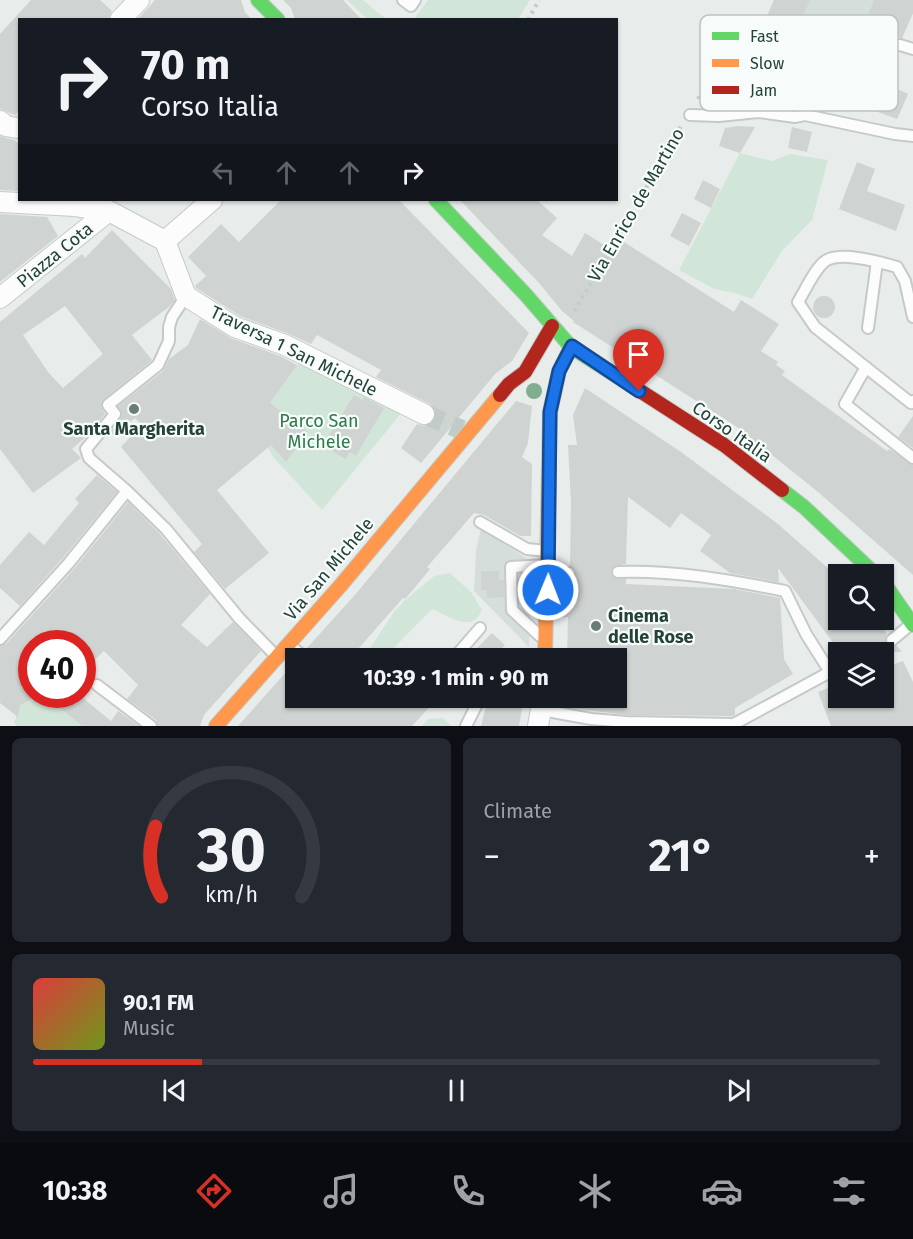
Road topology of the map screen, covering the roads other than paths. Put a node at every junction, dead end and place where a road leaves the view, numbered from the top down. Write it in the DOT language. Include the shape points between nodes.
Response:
graph roads {
  1 [pos="139,0"];
  2 [pos="403,0"];
  3 [pos="415,0"];
  4 [pos="263,2"];
  5 [pos="122,18"];
  6 [pos="276,18"];
  7 [pos="900,45"];
  8 [pos="913,49"];
  9 [pos="690,115"];
  10 [pos="913,136"];
  11 [pos="211,201"];
  12 [pos="437,201"];
  13 [pos="0,202"];
  14 [pos="87,204"];
  15 [pos="109,211"];
  16 [pos="165,241"];
  17 [pos="877,262"];
  18 [pos="186,296"];
  19 [pos="0,298"];
  20 [pos="913,317"];
  21 [pos="868,328"];
  22 [pos="556,331"];
  23 [pos="572,346"];
  24 [pos="866,367"];
  25 [pos="525,372"];
  26 [pos="554,392"];
  27 [pos="913,401"];
  28 [pos="424,414"];
  29 [pos="913,458"];
  30 [pos="127,491"];
  31 [pos="480,522"];
  32 [pos="548,563"];
  33 [pos="864,564"];
  34 [pos="618,572"];
  35 [pos="569,573"];
  36 [pos="894,595"];
  37 [pos="913,624"];
  38 [pos="480,628"];
  39 [pos="0,639"];
  40 [pos="892,640"];
  41 [pos="546,643"];
  42 [pos="289,644"];
  43 [pos="294,648"];
  44 [pos="463,648"];
  45 [pos="546,648"];
  46 [pos="277,658"];
  47 [pos="828,664"];
  48 [pos="828,675"];
  49 [pos="97,685"];
  50 [pos="475,708"];
  51 [pos="541,711"];
  52 [pos="152,726"];
  53 [pos="216,726"];
  54 [pos="466,726"];
  1 -- 5 [label="street"];
  2 -- 3 [label="lane" via="411,6"];
  4 -- 6 [label="street"];
  7 -- 8 [label="lane"];
  9 -- 10 [label="lane, Via Enrico de Martino" via="805,115"];
  11 -- 16 [label="street"];
  12 -- 22 [label="street, Corso Italia"];
  13 -- 14 [label="street, Piazza Cota"];
  14 -- 15 [label="street, Piazza Cota"];
  15 -- 16 [label="street, Piazza Cota"];
  15 -- 19 [label="street, Piazza Cota"];
  16 -- 18 [label="street"];
  17 -- 20 [label="lane" via="897,267 905,281"];
  17 -- 21 [label="lane"];
  17 -- 24 [label="lane" via="835,256 823,262 798,302 815,327"];
  18 -- 28 [label="street, Traversa 1 San Michele" via="235,327 285,345"];
  18 -- 30 [label="lane" via="172,317 169,341 158,365 108,405 115,414 87,446 89,458"];
  22 -- 23 [label="street, Corso Italia"];
  22 -- 25 [label="street, Via San Michele"];
  23 -- 26 [label="street"];
  23 -- 33 [label="street, Corso Italia" via="724,445 804,507"];
  24 -- 27 [label="lane"];
  24 -- 29 [label="lane" via="845,404"];
  25 -- 26 [label="street" via="547,380"];
  25 -- 42 [label="street, Via San Michele" via="509,384"];
  26 -- 32 [label="street" via="549,440"];
  30 -- 39 [label="lane" via="40,597"];
  30 -- 46 [label="lane" via="166,529"];
  31 -- 32 [label="lane"];
  32 -- 35 [label="lane"];
  32 -- 41 [label="street"];
  32 -- 41 [label="lane" via="511,567 512,610"];
  34 -- 47 [label="lane" via="742,582 785,591 806,634"];
  36 -- 37 [label="street"];
  37 -- 40 [label="lane"];
  38 -- 44 [label="lane"];
  41 -- 45 [label="street"];
  42 -- 43 [label="lane"];
  42 -- 46 [label="street, Via San Michele"];
  46 -- 53 [label="street, Via San Michele"];
  48 -- 51 [label="lane" via="734,724 626,722"];
  49 -- 52 [label="lane"];
  50 -- 54 [label="lane"];
}
